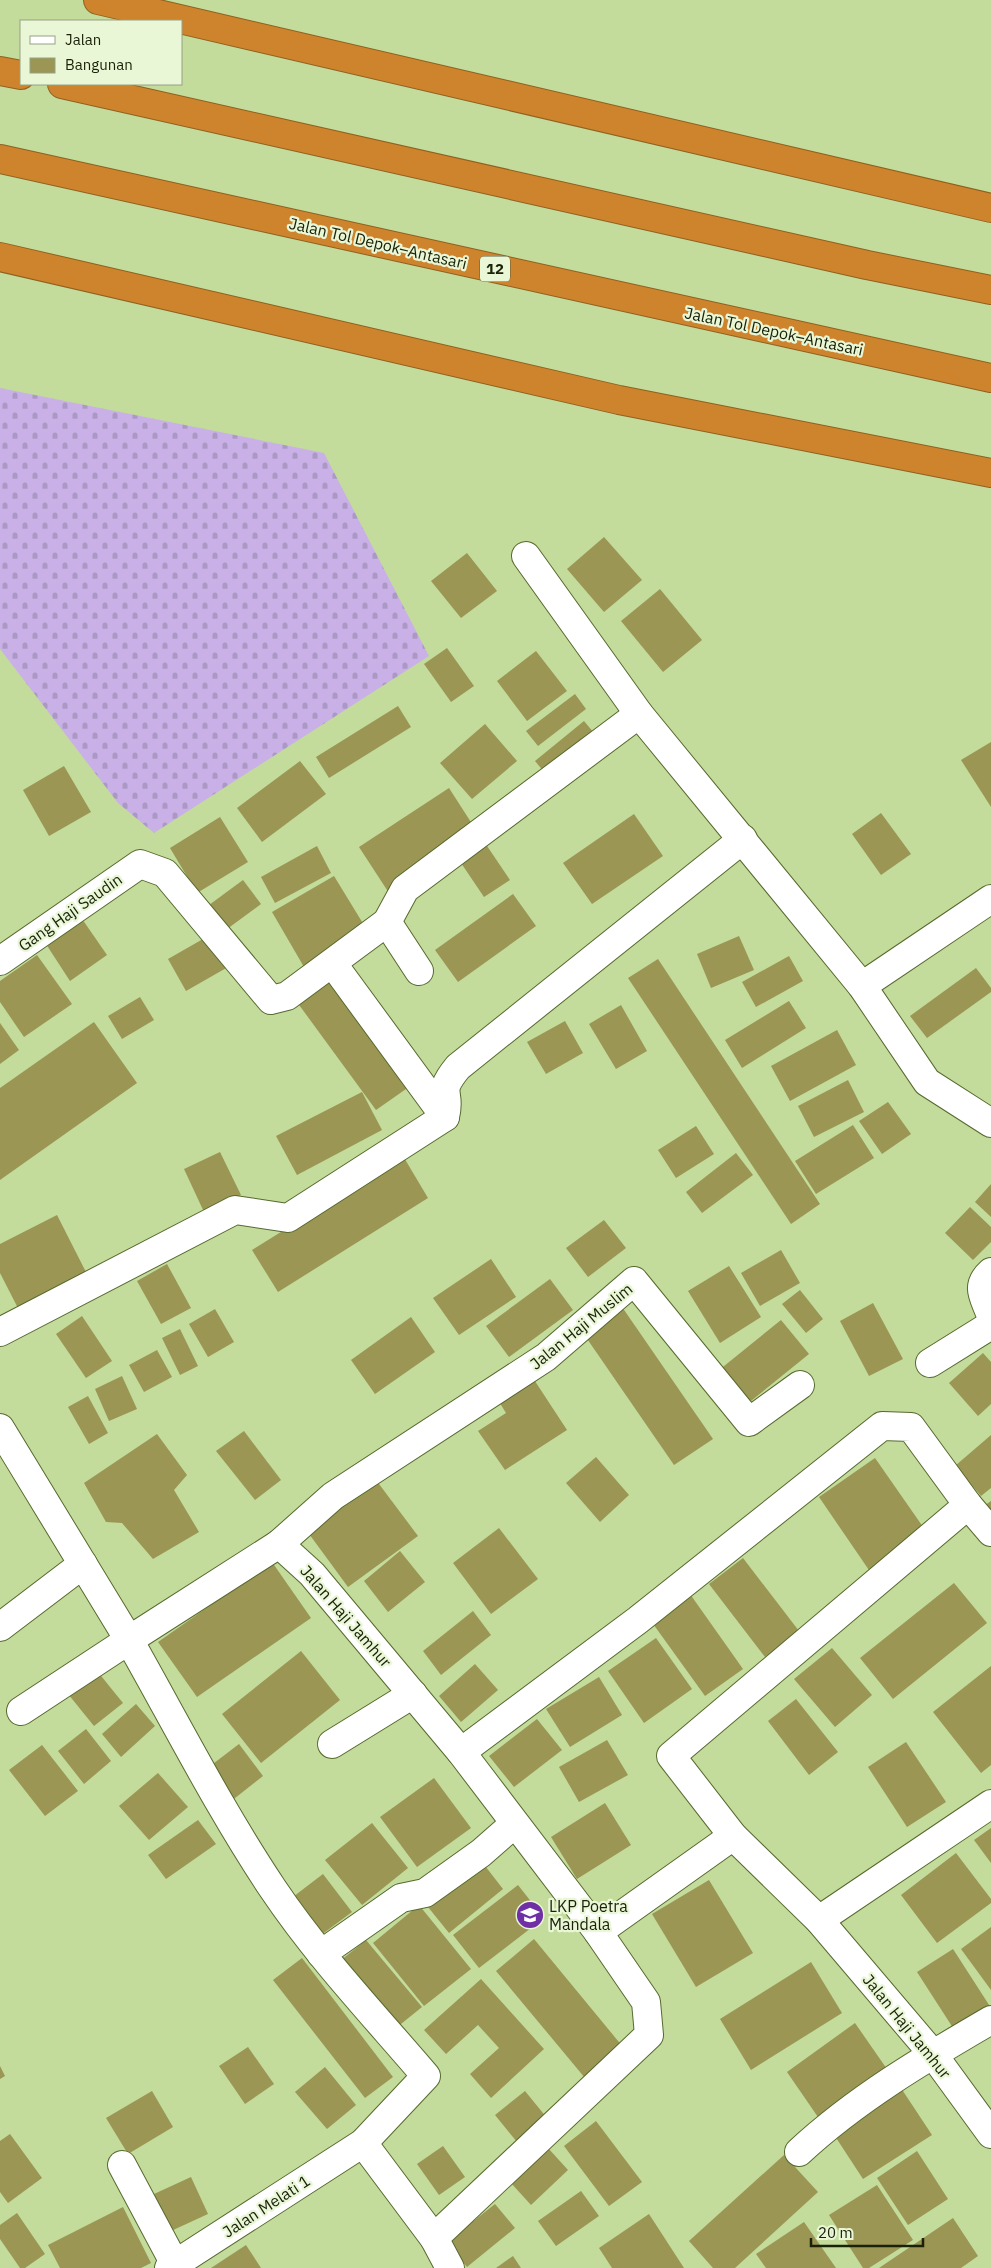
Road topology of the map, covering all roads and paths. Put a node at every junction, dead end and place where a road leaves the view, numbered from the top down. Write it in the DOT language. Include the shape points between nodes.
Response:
graph roads {
  1 [pos="98,0"];
  2 [pos="66,85"];
  3 [pos="0,159"];
  4 [pos="991,208"];
  5 [pos="0,257"];
  6 [pos="991,290"];
  7 [pos="991,378"];
  8 [pos="991,473"];
  9 [pos="526,556"];
  10 [pos="639,714"];
  11 [pos="743,839"];
  12 [pos="991,899"];
  13 [pos="387,922"];
  14 [pos="0,961"];
  15 [pos="333,964"];
  16 [pos="418,971"];
  17 [pos="862,986"];
  18 [pos="445,1117"];
  19 [pos="991,1123"];
  20 [pos="991,1272"];
  21 [pos="991,1316"];
  22 [pos="991,1326"];
  23 [pos="0,1332"];
  24 [pos="930,1363"];
  25 [pos="800,1385"];
  26 [pos="0,1428"];
  27 [pos="968,1506"];
  28 [pos="991,1532"];
  29 [pos="278,1544"];
  30 [pos="82,1564"];
  31 [pos="0,1627"];
  32 [pos="129,1640"];
  33 [pos="413,1694"];
  34 [pos="21,1711"];
  35 [pos="332,1744"];
  36 [pos="461,1752"];
  37 [pos="991,1804"];
  38 [pos="514,1824"];
  39 [pos="733,1836"];
  40 [pos="820,1920"];
  41 [pos="598,1932"];
  42 [pos="321,1954"];
  43 [pos="991,2020"];
  44 [pos="932,2054"];
  45 [pos="991,2134"];
  46 [pos="363,2143"];
  47 [pos="799,2152"];
  48 [pos="122,2165"];
  49 [pos="434,2238"];
  50 [pos="174,2267"];
  51 [pos="450,2268"];
  1 -- 4 [label="highway"];
  2 -- 6 [label="highway"];
  3 -- 7 [label="highway, Jalan Tol Depok–Antasari / 12"];
  5 -- 8 [label="highway" via="619,400"];
  9 -- 10 [label="street"];
  10 -- 11 [label="street"];
  10 -- 13 [label="street" via="405,889"];
  11 -- 17 [label="street"];
  11 -- 18 [label="street" via="458,1067 447,1080 444,1090 448,1104"];
  12 -- 17 [label="street"];
  13 -- 15 [label="street"];
  13 -- 16 [label="street"];
  14 -- 15 [label="street, Gang Haji Saudin" via="140,864 165,873 271,1000 288,996"];
  15 -- 18 [label="street"];
  17 -- 19 [label="street" via="927,1082"];
  18 -- 23 [label="street" via="288,1218 235,1210"];
  20 -- 21 [label="street" via="980,1286"];
  22 -- 24 [label="street"];
  25 -- 29 [label="street, Jalan Haji Muslim" via="749,1422 634,1281 546,1357 333,1496"];
  26 -- 30 [label="street"];
  27 -- 28 [label="street"];
  27 -- 36 [label="street" via="911,1427 882,1426 638,1620"];
  27 -- 39 [label="street, Jalan Haji Jamhur" via="671,1756"];
  29 -- 32 [label="street"];
  29 -- 33 [label="street, Jalan Haji Jamhur" via="312,1574"];
  30 -- 31 [label="street"];
  30 -- 32 [label="street"];
  32 -- 34 [label="street"];
  32 -- 42 [label="street" via="273,1889"];
  33 -- 35 [label="street"];
  33 -- 36 [label="street, Jalan Haji Jamhur"];
  36 -- 38 [label="street, Jalan Haji Jamhur"];
  37 -- 40 [label="street"];
  38 -- 41 [label="street, Jalan Haji Jamhur"];
  38 -- 42 [label="street" via="425,1894 400,1898"];
  39 -- 40 [label="street, Jalan Haji Jamhur"];
  39 -- 41 [label="street"];
  40 -- 44 [label="street, Jalan Haji Jamhur"];
  41 -- 49 [label="street, Jalan Haji Jamhur" via="646,2002 649,2035"];
  42 -- 46 [label="street, Jalan Melati 1" via="426,2076"];
  43 -- 44 [label="street"];
  44 -- 45 [label="street, Jalan Haji Jamhur"];
  44 -- 47 [label="street" via="837,2118"];
  46 -- 49 [label="street"];
  46 -- 50 [label="street, Jalan Melati 1"];
  48 -- 50 [label="street"];
  49 -- 51 [label="street"];
}
